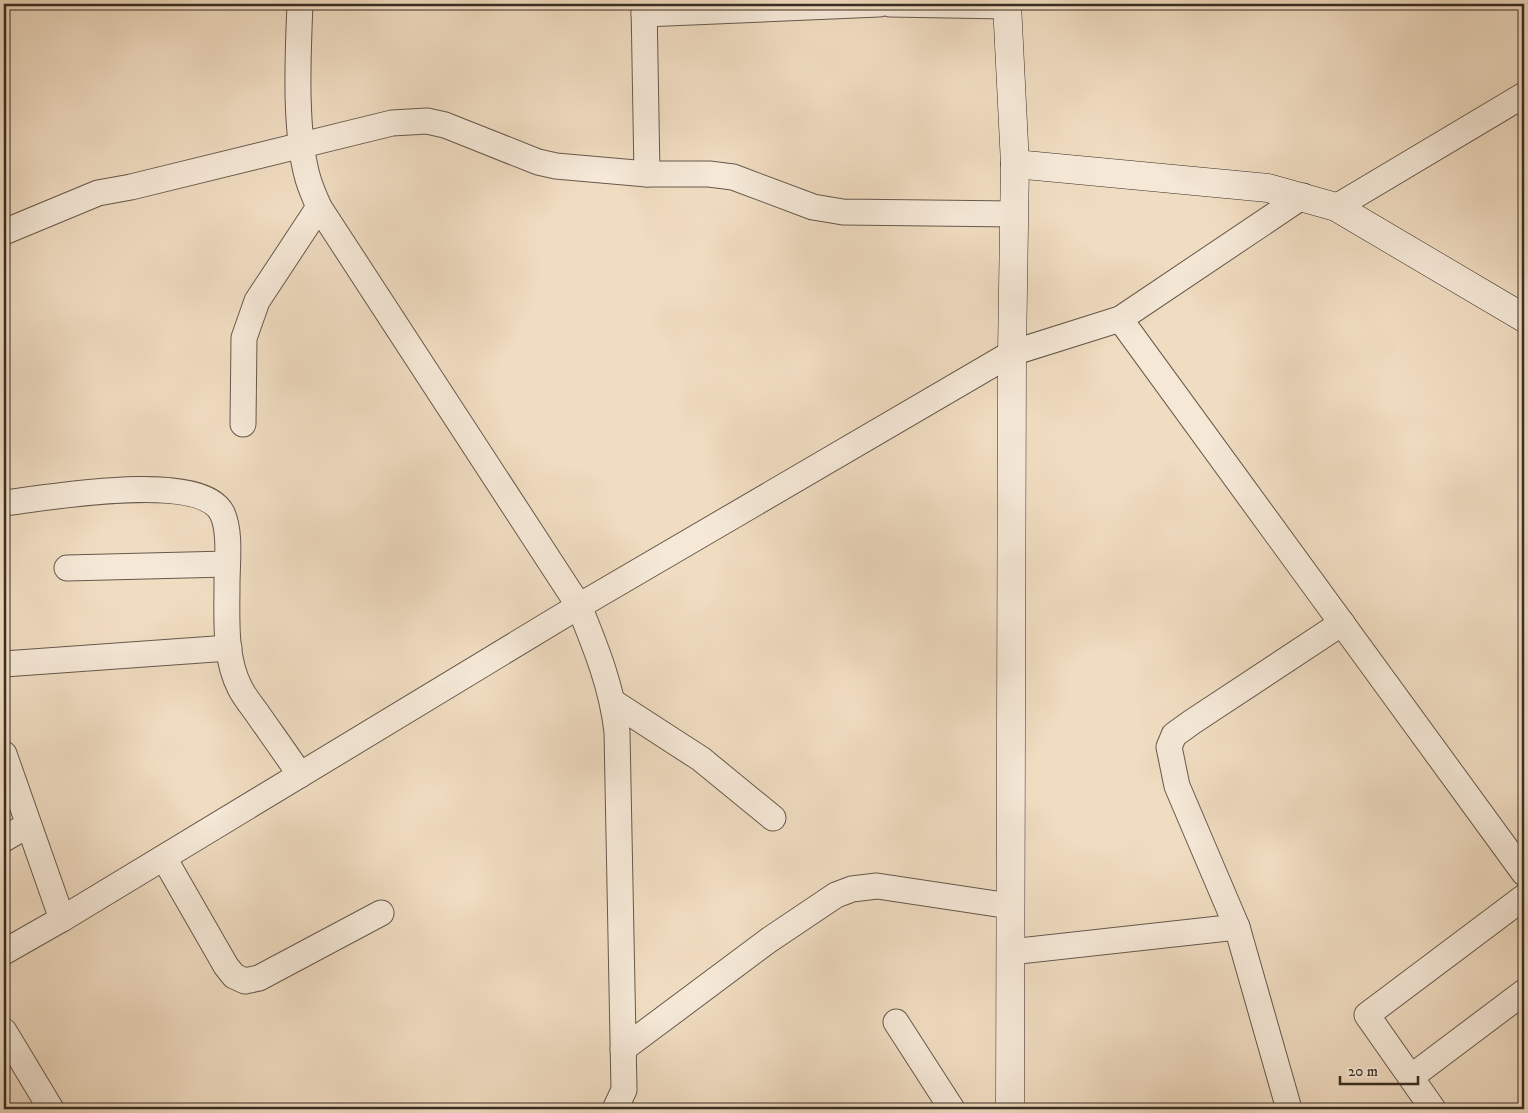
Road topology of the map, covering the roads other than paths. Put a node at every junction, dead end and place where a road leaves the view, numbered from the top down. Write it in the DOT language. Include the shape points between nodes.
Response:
graph roads {
  1 [pos="300,4"];
  2 [pos="879,4"];
  3 [pos="890,4"];
  4 [pos="1007,5"];
  5 [pos="644,9"];
  6 [pos="1524,95"];
  7 [pos="301,145"];
  8 [pos="1015,164"];
  9 [pos="647,174"];
  10 [pos="1303,196"];
  11 [pos="1336,207"];
  12 [pos="319,208"];
  13 [pos="1014,214"];
  14 [pos="4,232"];
  15 [pos="1524,318"];
  16 [pos="1120,319"];
  17 [pos="1012,353"];
  18 [pos="243,424"];
  19 [pos="4,503"];
  20 [pos="227,564"];
  21 [pos="67,568"];
  22 [pos="580,606"];
  23 [pos="1342,623"];
  24 [pos="229,648"];
  25 [pos="4,664"];
  26 [pos="614,702"];
  27 [pos="4,754"];
  28 [pos="300,775"];
  29 [pos="773,818"];
  30 [pos="28,825"];
  31 [pos="4,839"];
  32 [pos="164,858"];
  33 [pos="1524,872"];
  34 [pos="1524,897"];
  35 [pos="1010,906"];
  36 [pos="381,913"];
  37 [pos="62,919"];
  38 [pos="1237,927"];
  39 [pos="4,952"];
  40 [pos="1010,952"];
  41 [pos="1524,992"];
  42 [pos="896,1022"];
  43 [pos="4,1031"];
  44 [pos="623,1049"];
  45 [pos="1411,1077"];
  46 [pos="51,1109"];
  47 [pos="615,1109"];
  48 [pos="952,1109"];
  49 [pos="1010,1109"];
  50 [pos="1289,1109"];
  51 [pos="1433,1109"];
  1 -- 7 [label="street"];
  2 -- 5 [label="street"];
  3 -- 4 [label="street"];
  4 -- 8 [label="main road"];
  5 -- 9 [label="street"];
  6 -- 11 [label="street"];
  7 -- 9 [label="street" via="392,123 427,121 469,133 538,162"];
  7 -- 12 [label="street" via="308,179"];
  7 -- 14 [label="street" via="98,193"];
  8 -- 10 [label="main road" via="1268,188"];
  8 -- 13 [label="main road"];
  9 -- 13 [label="street" via="733,177 813,207 843,212"];
  10 -- 11 [label="main road"];
  10 -- 16 [label="street"];
  11 -- 15 [label="main road"];
  12 -- 18 [label="street" via="257,301 244,338"];
  12 -- 22 [label="street"];
  13 -- 17 [label="main road"];
  16 -- 17 [label="street"];
  16 -- 23 [label="street"];
  17 -- 22 [label="street"];
  17 -- 35 [label="main road"];
  19 -- 20 [label="street" via="121,489 196,494 213,501 222,514 228,542"];
  20 -- 21 [label="street"];
  20 -- 24 [label="street"];
  22 -- 26 [label="street"];
  22 -- 28 [label="street"];
  23 -- 33 [label="street"];
  23 -- 38 [label="street" via="1192,722 1174,735 1169,747 1178,786"];
  24 -- 25 [label="street"];
  24 -- 28 [label="street" via="240,688"];
  26 -- 29 [label="street" via="701,758"];
  26 -- 44 [label="street"];
  27 -- 30 [label="street"];
  28 -- 32 [label="street"];
  30 -- 31 [label="street"];
  30 -- 37 [label="street"];
  32 -- 36 [label="street" via="226,966 234,976 245,981 259,978"];
  32 -- 37 [label="street"];
  34 -- 45 [label="street" via="1367,1015"];
  35 -- 40 [label="main road"];
  35 -- 44 [label="street" via="877,886 844,892 769,940"];
  37 -- 39 [label="street"];
  38 -- 40 [label="street"];
  38 -- 50 [label="street"];
  40 -- 49 [label="main road"];
  41 -- 45 [label="street"];
  42 -- 48 [label="street"];
  43 -- 46 [label="street"];
  44 -- 47 [label="street" via="624,1090"];
  45 -- 51 [label="street"];
}
